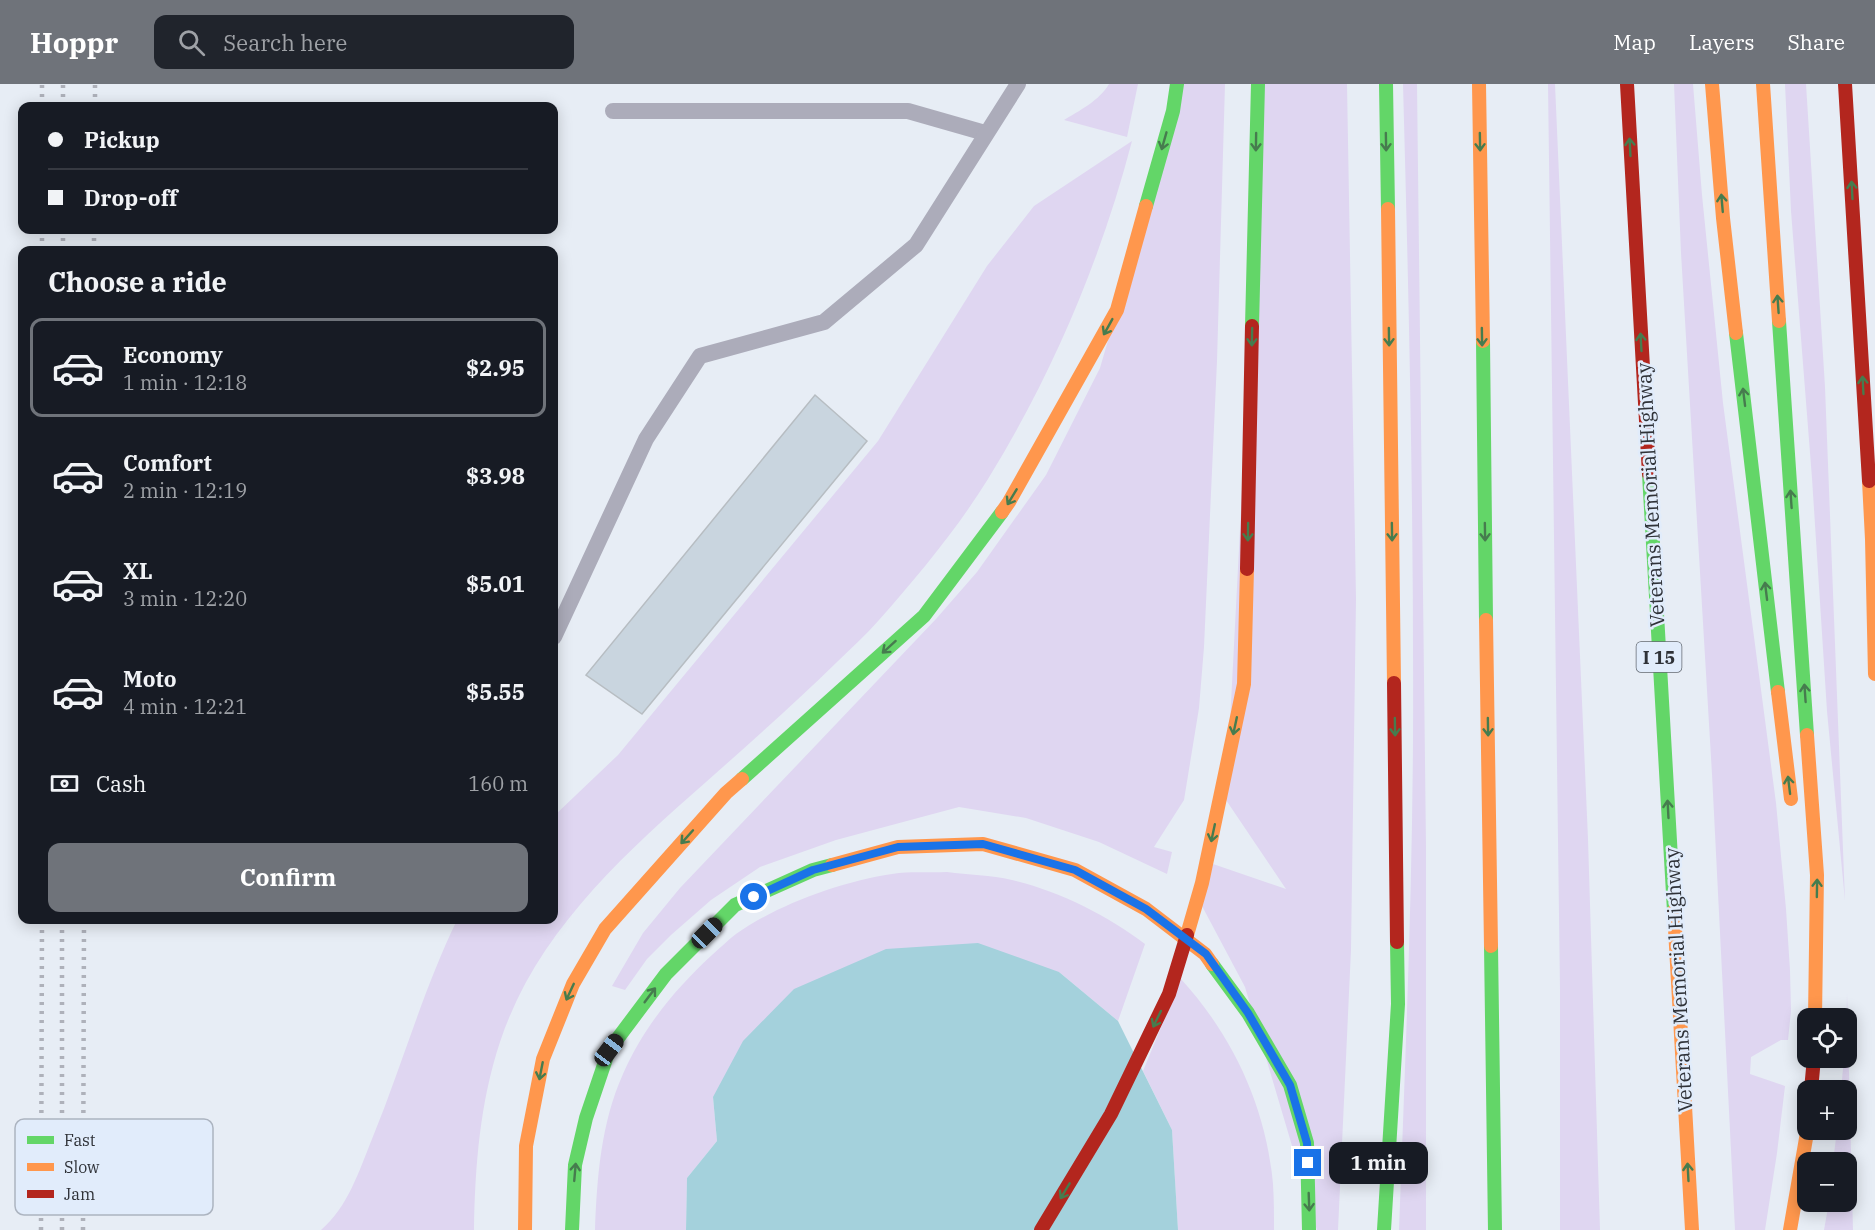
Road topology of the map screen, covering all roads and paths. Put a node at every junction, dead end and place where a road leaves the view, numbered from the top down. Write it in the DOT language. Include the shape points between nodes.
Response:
graph roads {
  1 [pos="1018,84"];
  2 [pos="1178,84"];
  3 [pos="1258,84"];
  4 [pos="1386,84"];
  5 [pos="1479,84"];
  6 [pos="1627,84"];
  7 [pos="1712,84"];
  8 [pos="1763,84"];
  9 [pos="1845,84"];
  10 [pos="614,111"];
  11 [pos="986,133"];
  12 [pos="558,628"];
  13 [pos="1875,674"];
  14 [pos="1793,817"];
  15 [pos="1803,898"];
  16 [pos="1815,988"];
  17 [pos="1815,1008"];
  18 [pos="1806,1140"];
  19 [pos="525,1230"];
  20 [pos="572,1230"];
  21 [pos="1041,1230"];
  22 [pos="1309,1230"];
  23 [pos="1384,1230"];
  24 [pos="1495,1230"];
  25 [pos="1692,1230"];
  26 [pos="1790,1230"];
  1 -- 11 [label="lane"];
  2 -- 19 [label="highway, one-way" via="1117,310 1009,502 924,616 726,793 686,837 606,929 573,984 543,1059 526,1146"];
  3 -- 21 [label="highway, one-way" via="1244,684 1202,883 1169,993 1111,1114"];
  4 -- 23 [label="highway, one-way" via="1398,1004"];
  5 -- 24 [label="highway, one-way"];
  25 -- 6 [label="highway, Veterans Memorial Highway / I 15, one-way"];
  14 -- 7 [label="highway, one-way" via="1727,253"];
  16 -- 8 [label="highway, one-way" via="1817,875"];
  13 -- 9 [label="highway, one-way" via="1871,527"];
  10 -- 11 [label="lane" via="908,111"];
  11 -- 12 [label="lane" via="916,245 824,322 700,356 646,439"];
  15 -- 16 [label="highway"];
  16 -- 17 [label="highway"];
  18 -- 26 [label="highway"];
  20 -- 22 [label="highway, one-way" via="575,1165 609,1050 666,974 735,905 813,870 898,847 983,844 1075,870 1146,909 1206,954 1248,1013 1290,1085 1307,1143"];
}
